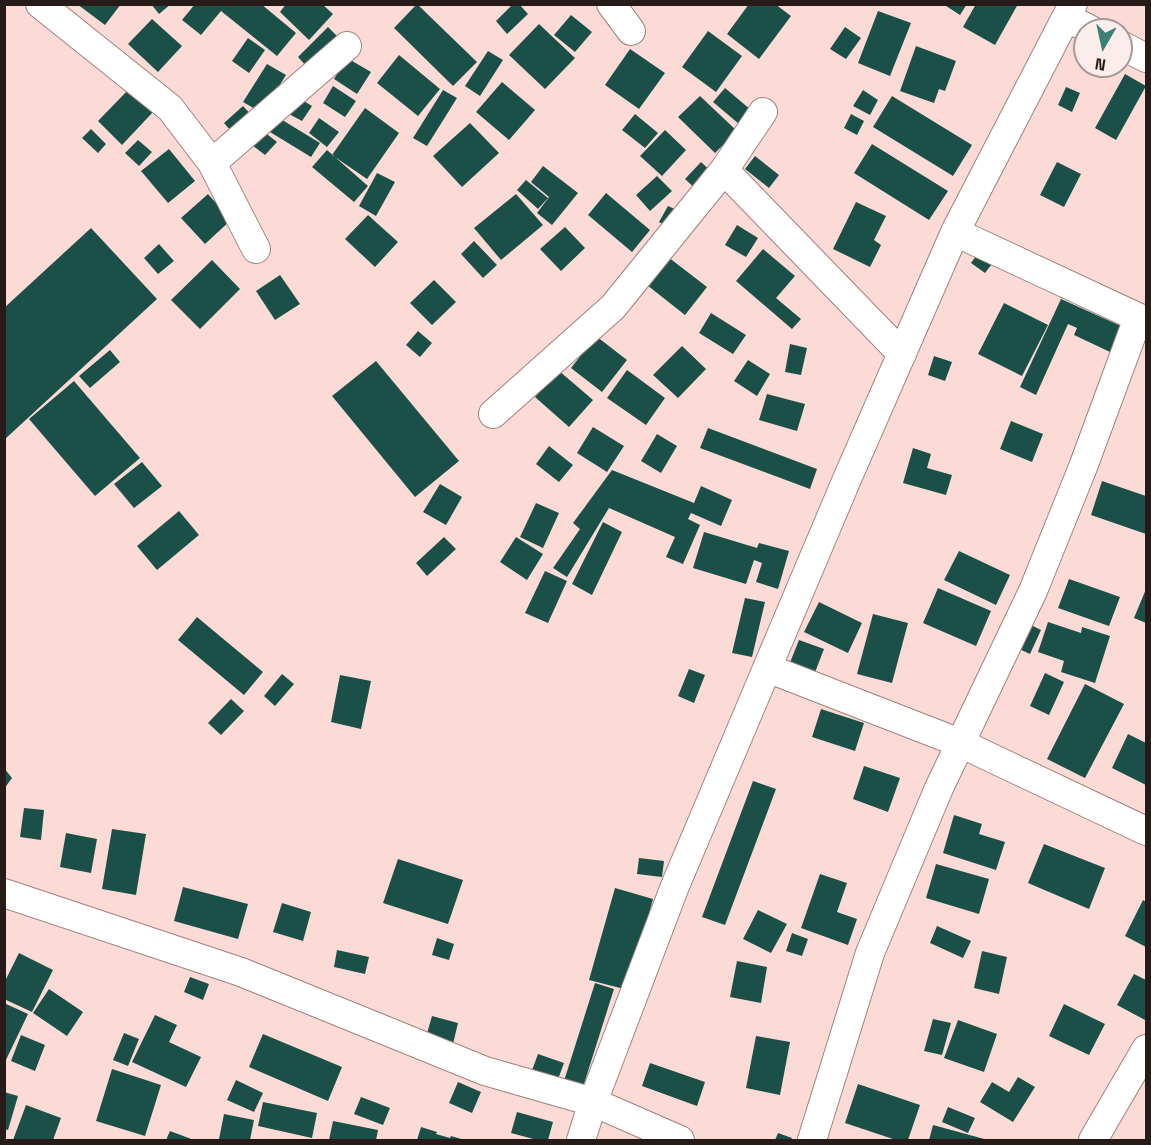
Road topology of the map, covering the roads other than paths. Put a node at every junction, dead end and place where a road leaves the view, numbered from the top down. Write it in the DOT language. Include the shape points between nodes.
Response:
graph roads {
  1 [pos="40,4"];
  2 [pos="611,4"];
  3 [pos="1077,17"];
  4 [pos="631,31"];
  5 [pos="347,46"];
  6 [pos="763,112"];
  7 [pos="212,163"];
  8 [pos="724,170"];
  9 [pos="955,232"];
  10 [pos="256,249"];
  11 [pos="1142,320"];
  12 [pos="902,354"];
  13 [pos="493,414"];
  14 [pos="767,668"];
  15 [pos="960,743"];
  16 [pos="1146,831"];
  17 [pos="4,893"];
  18 [pos="1146,1048"];
  19 [pos="592,1102"];
  20 [pos="581,1140"];
  21 [pos="680,1140"];
  22 [pos="812,1140"];
  23 [pos="1093,1140"];
  1 -- 7 [label="street" via="170,108"];
  2 -- 4 [label="street"];
  3 -- 9 [label="street"];
  5 -- 7 [label="street"];
  6 -- 8 [label="street"];
  7 -- 10 [label="street"];
  8 -- 12 [label="street"];
  8 -- 13 [label="street" via="613,307"];
  9 -- 11 [label="street"];
  9 -- 12 [label="street"];
  11 -- 15 [label="street" via="1033,591"];
  12 -- 14 [label="street"];
  14 -- 15 [label="street"];
  14 -- 19 [label="street" via="675,886"];
  15 -- 16 [label="street"];
  15 -- 22 [label="street" via="870,953"];
  17 -- 19 [label="street" via="241,972 485,1071"];
  18 -- 23 [label="street"];
  19 -- 20 [label="street"];
  19 -- 21 [label="street"];
}
